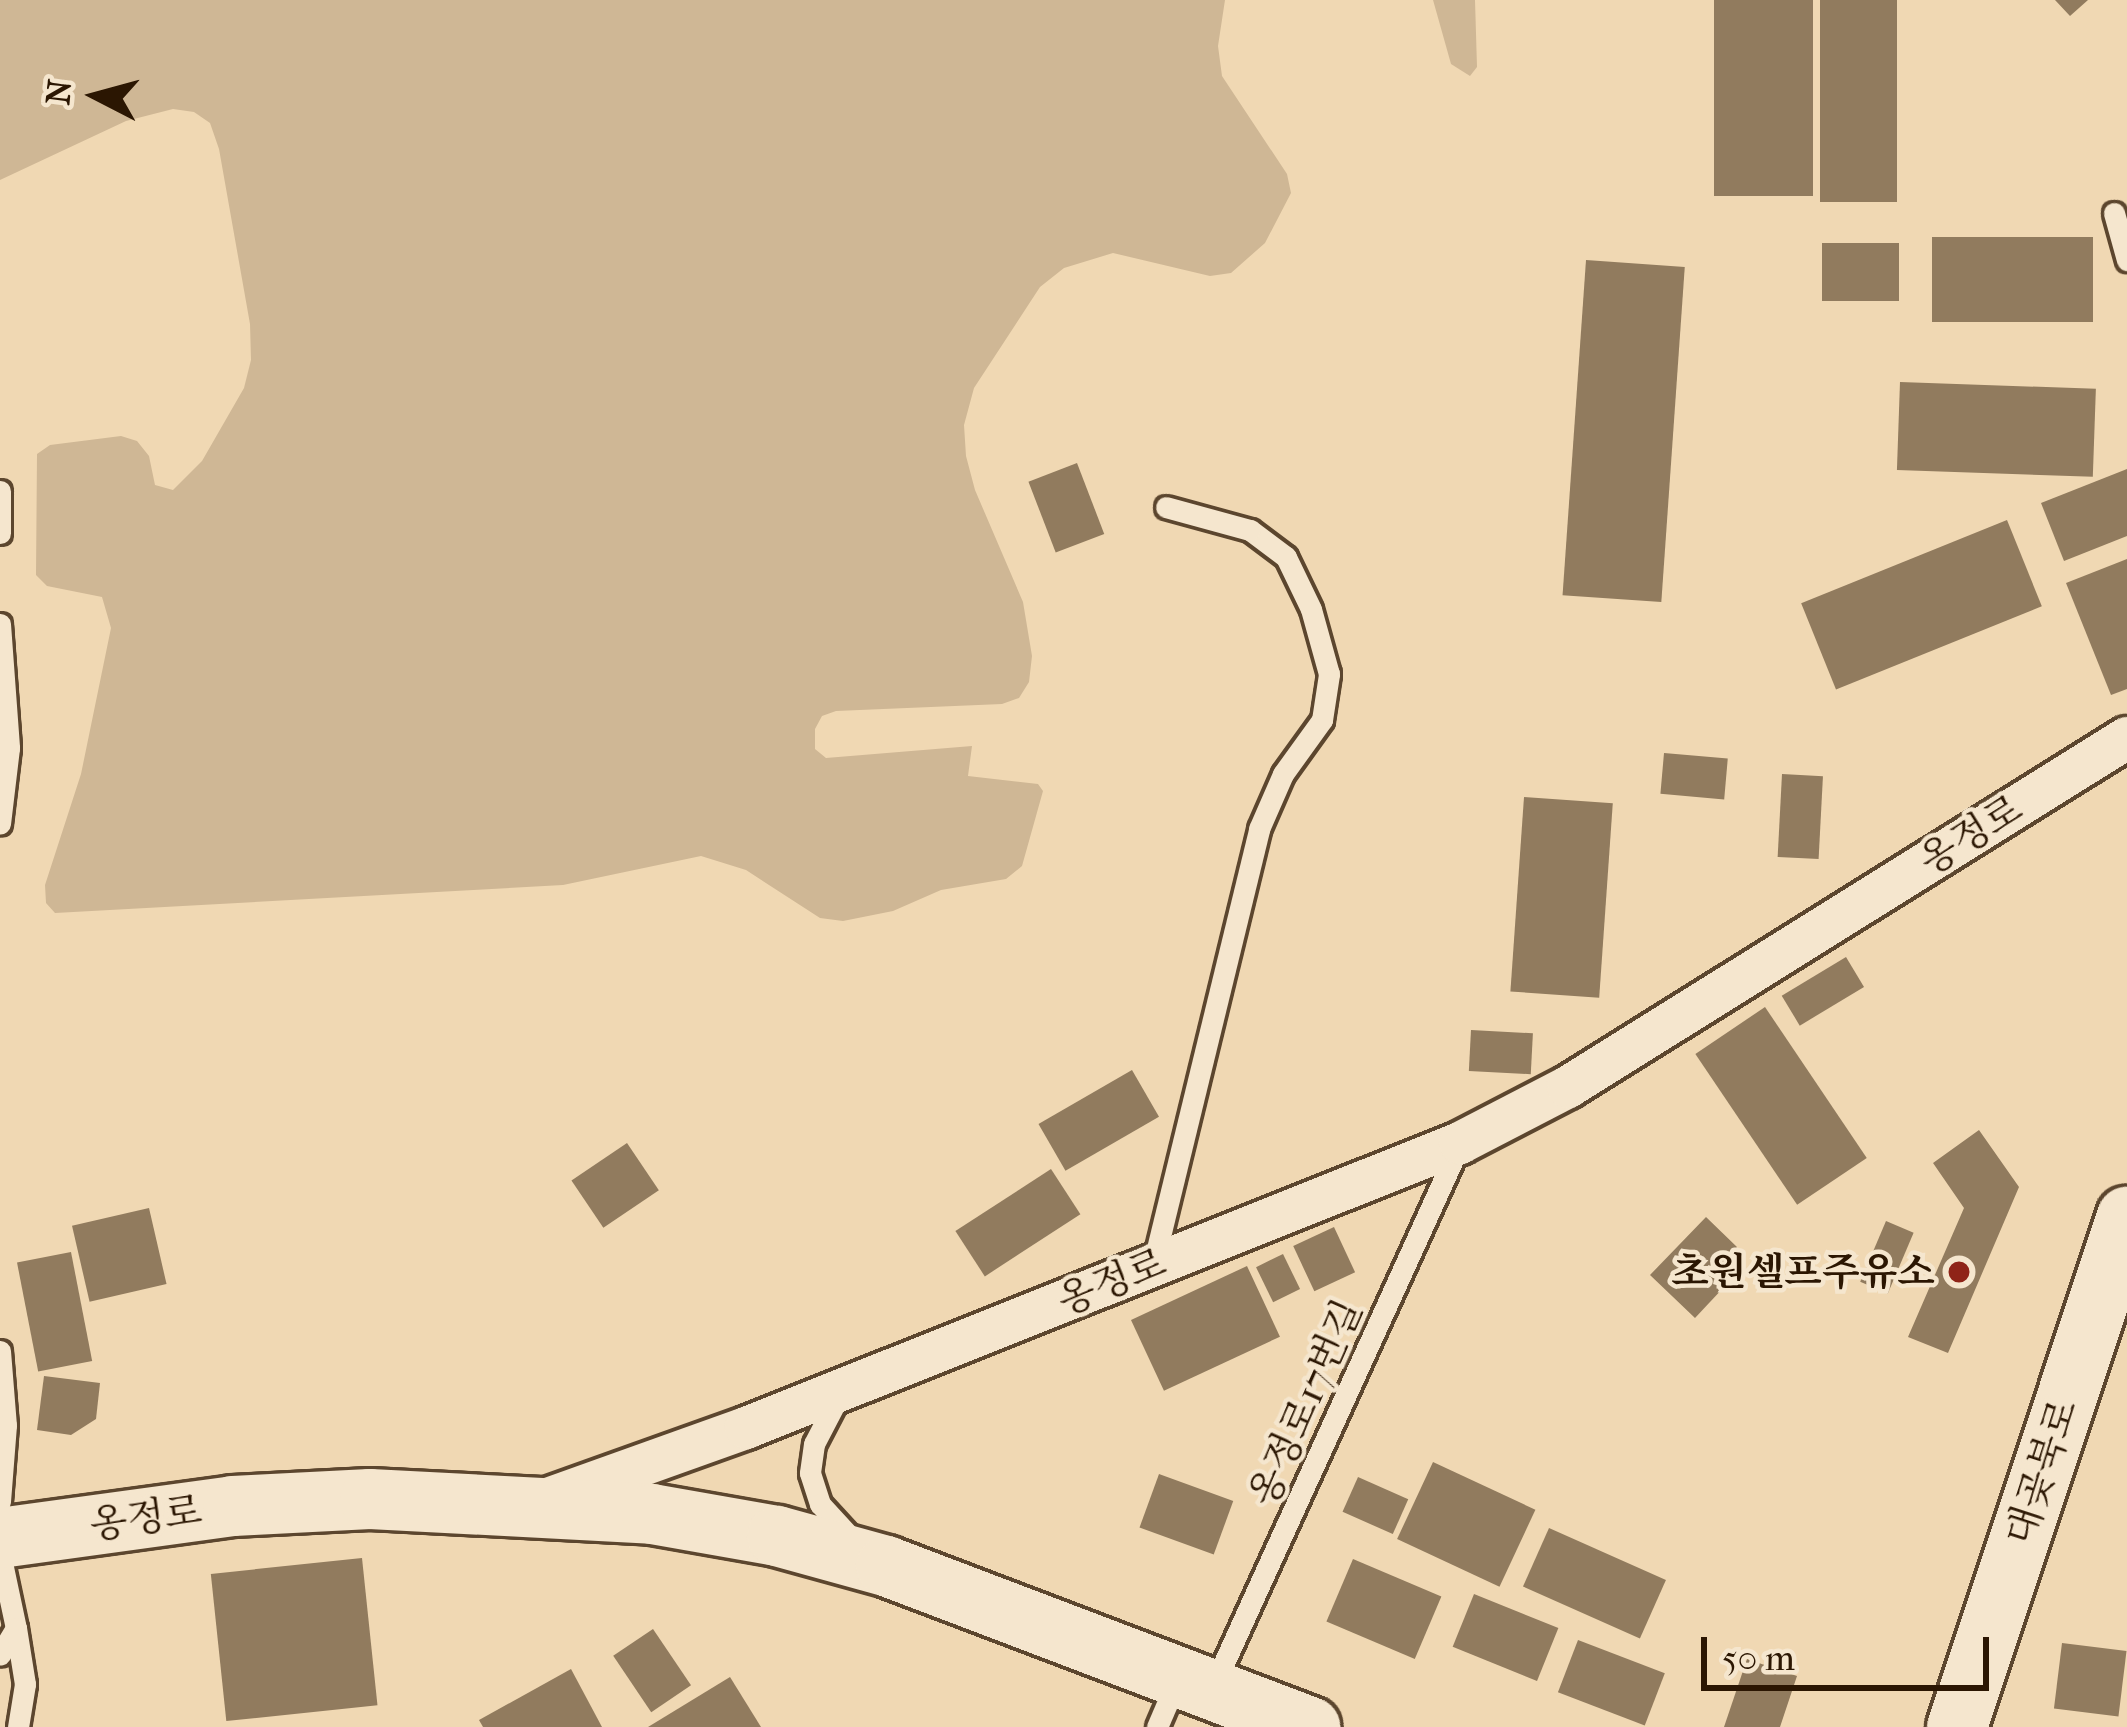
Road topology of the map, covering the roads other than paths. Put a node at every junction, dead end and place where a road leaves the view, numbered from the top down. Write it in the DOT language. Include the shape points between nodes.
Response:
graph roads {
  1 [pos="2114,213"];
  2 [pos="2127,260"];
  3 [pos="0,491"];
  4 [pos="1166,507"];
  5 [pos="0,533"];
  6 [pos="0,624"];
  7 [pos="2127,738"];
  8 [pos="4,747"];
  9 [pos="0,823"];
  10 [pos="1460,1143"];
  11 [pos="2127,1217"];
  12 [pos="1153,1265"];
  13 [pos="0,1351"];
  14 [pos="843,1389"];
  15 [pos="0,1502"];
  16 [pos="529,1505"];
  17 [pos="0,1538"];
  18 [pos="0,1553"];
  19 [pos="886,1566"];
  20 [pos="16,1628"];
  21 [pos="0,1655"];
  22 [pos="1182,1697"];
  23 [pos="19,1727"];
  24 [pos="1310,1727"];
  25 [pos="1957,1727"];
  1 -- 2 [label="lane"];
  3 -- 5 [label="lane"];
  4 -- 12 [label="lane" via="1250,530 1286,557 1329,674 1322,720 1283,774 1259,829"];
  6 -- 8 [label="lane"];
  7 -- 10 [label="street, 옹정로" via="1568,1087"];
  8 -- 9 [label="lane"];
  10 -- 12 [label="street, 옹정로"];
  10 -- 22 [label="lane, 옹정로17번길" via="1256,1602"];
  11 -- 25 [label="street, 대곶북로"];
  12 -- 14 [label="street, 옹정로"];
  13 -- 15 [label="lane"];
  14 -- 16 [label="street, 옹정로"];
  14 -- 19 [label="lane" via="814,1444 810,1474 839,1529"];
  16 -- 17 [label="street, 옹정로" via="370,1499 232,1506"];
  16 -- 19 [label="street" via="652,1514"];
  18 -- 20 [label="lane"];
  19 -- 22 [label="street"];
  20 -- 21 [label="lane"];
  20 -- 23 [label="lane" via="25,1684"];
  22 -- 24 [label="street"];
}
